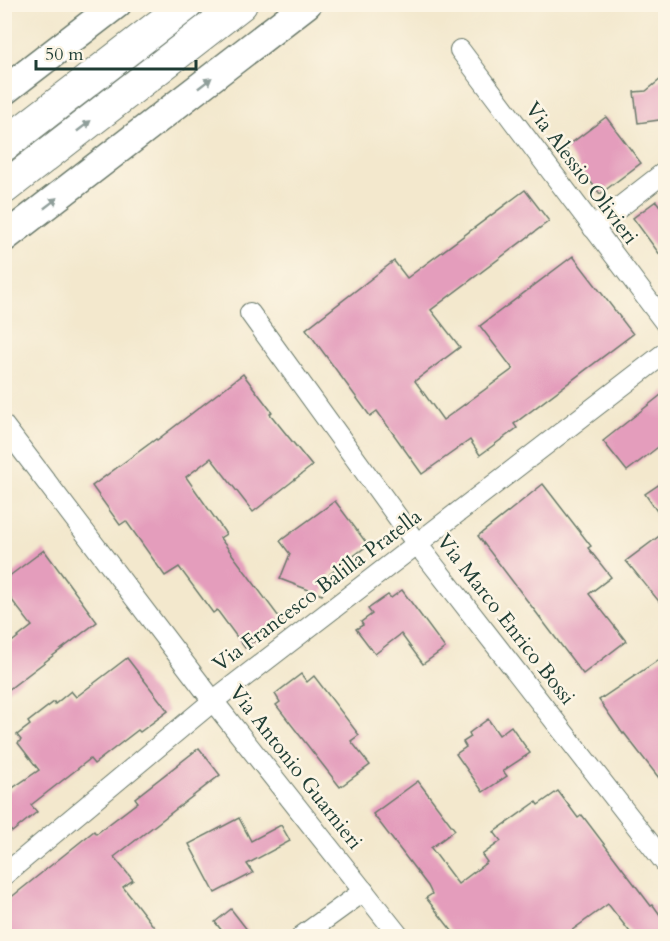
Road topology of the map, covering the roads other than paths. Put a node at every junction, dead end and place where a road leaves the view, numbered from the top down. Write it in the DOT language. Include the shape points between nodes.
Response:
graph roads {
  1 [pos="117,4"];
  2 [pos="187,4"];
  3 [pos="242,4"];
  4 [pos="307,4"];
  5 [pos="460,50"];
  6 [pos="4,91"];
  7 [pos="4,145"];
  8 [pos="666,171"];
  9 [pos="4,188"];
  10 [pos="593,228"];
  11 [pos="4,238"];
  12 [pos="250,313"];
  13 [pos="666,324"];
  14 [pos="666,352"];
  15 [pos="4,426"];
  16 [pos="417,544"];
  17 [pos="213,700"];
  18 [pos="666,864"];
  19 [pos="4,875"];
  20 [pos="364,891"];
  21 [pos="302,936"];
  22 [pos="399,936"];
  1 -- 6 [label="street"];
  2 -- 7 [label="main road"];
  9 -- 3 [label="main road, one-way"];
  11 -- 4 [label="street, one-way"];
  5 -- 10 [label="street, Via Alessio Olivieri"];
  8 -- 10 [label="street"];
  10 -- 13 [label="street, Via Alessio Olivieri"];
  12 -- 16 [label="street, Via Marco Enrico Bossi"];
  14 -- 16 [label="street, Via Francesco Balilla Pratella"];
  15 -- 17 [label="street, Via Antonio Guarnieri"];
  16 -- 17 [label="street, Via Francesco Balilla Pratella"];
  16 -- 18 [label="street, Via Marco Enrico Bossi"];
  17 -- 19 [label="street, Via Francesco Balilla Pratella"];
  17 -- 20 [label="street, Via Antonio Guarnieri"];
  20 -- 21 [label="street"];
  20 -- 22 [label="street, Via Antonio Guarnieri"];
}
